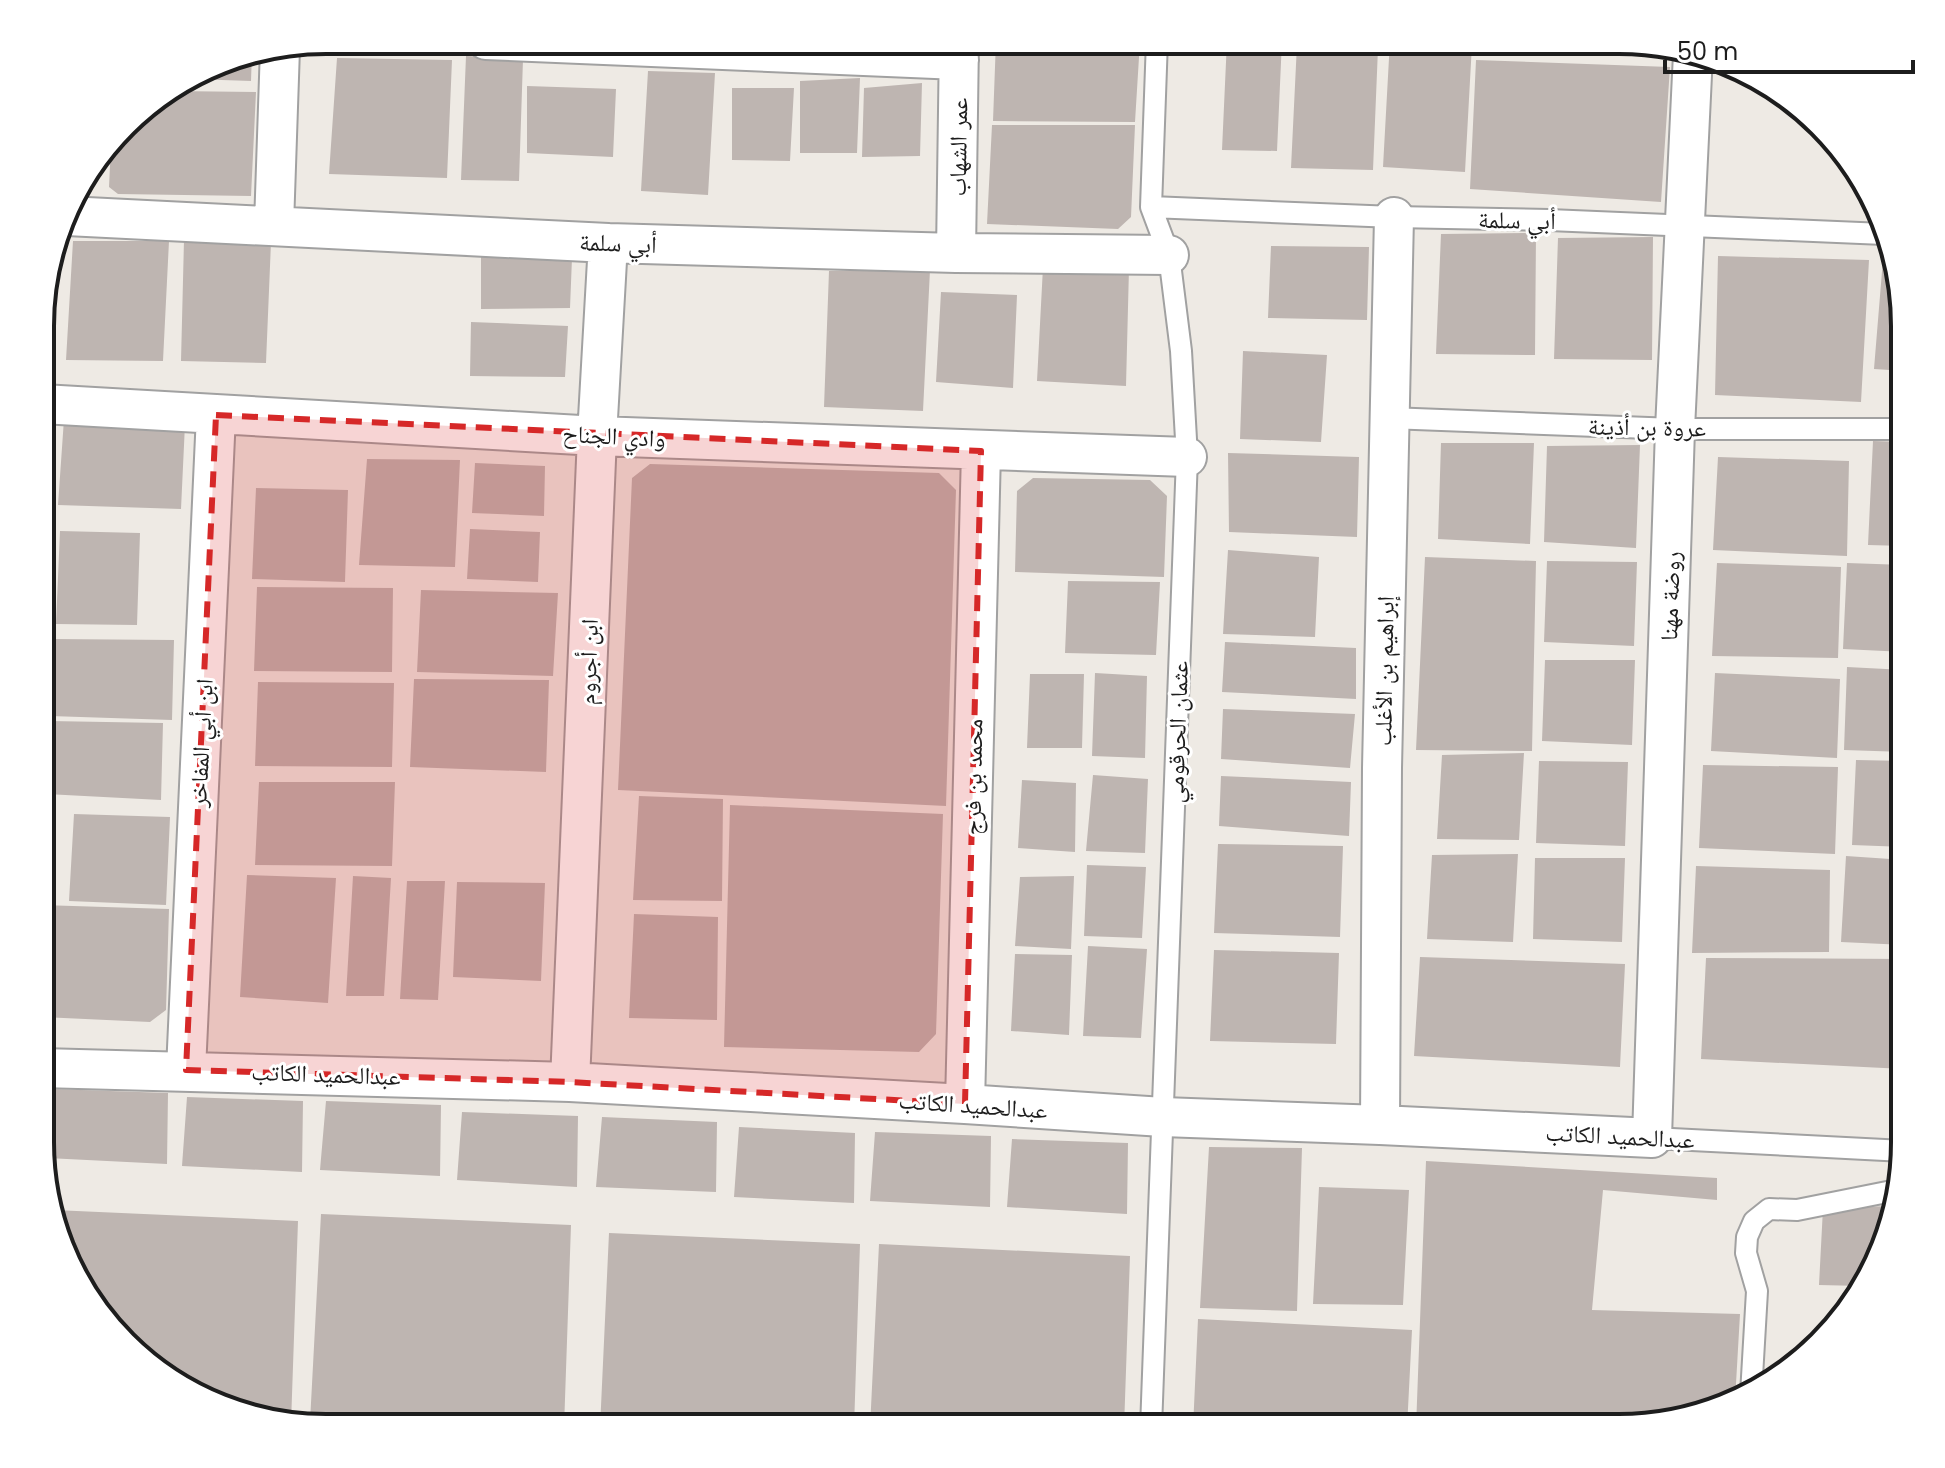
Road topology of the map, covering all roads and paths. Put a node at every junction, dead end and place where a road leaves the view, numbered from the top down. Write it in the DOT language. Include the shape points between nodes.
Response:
graph roads {
  1 [pos="959,55"];
  2 [pos="1156,55"];
  3 [pos="280,58"];
  4 [pos="1693,64"];
  5 [pos="1151,207"];
  6 [pos="78,216"];
  7 [pos="1394,217"];
  8 [pos="274,225"];
  9 [pos="1686,226"];
  10 [pos="1875,234"];
  11 [pos="608,243"];
  12 [pos="956,253"];
  13 [pos="1169,255"];
  14 [pos="54,405"];
  15 [pos="216,415"];
  16 [pos="1389,418"];
  17 [pos="1675,429"];
  18 [pos="1891,429"];
  19 [pos="597,436"];
  20 [pos="981,451"];
  21 [pos="1187,457"];
  22 [pos="55,1068"];
  23 [pos="186,1070"];
  24 [pos="570,1082"];
  25 [pos="965,1104"];
  26 [pos="1163,1117"];
  27 [pos="1380,1125"];
  28 [pos="1652,1138"];
  29 [pos="1890,1150"];
  30 [pos="1886,1192"];
  31 [pos="1752,1379"];
  32 [pos="1152,1414"];
  1 -- 12 [label="street, عمر الشهاب"];
  2 -- 5 [label="lane, عثمان الحرقومي"];
  3 -- 8 [label="street"];
  4 -- 9 [label="street, روضة مهنا"];
  5 -- 7 [label="lane, أبي سلمة"];
  5 -- 13 [label="lane, عثمان الحرقومي"];
  6 -- 8 [label="street, أبي سلمة"];
  7 -- 9 [label="lane, أبي سلمة"];
  7 -- 16 [label="street, إبراهيم بن الأغلب"];
  8 -- 11 [label="street, أبي سلمة"];
  9 -- 10 [label="lane, أبي سلمة"];
  9 -- 17 [label="street, روضة مهنا"];
  11 -- 12 [label="street, أبي سلمة"];
  11 -- 19 [label="street, ابن أجروم"];
  12 -- 13 [label="street, أبي سلمة"];
  13 -- 21 [label="lane, عثمان الحرقومي"];
  14 -- 15 [label="street, وادي الجناح"];
  15 -- 19 [label="street, وادي الجناح"];
  15 -- 23 [label="street, ابن أبي المفاخر"];
  16 -- 17 [label="lane, عروة بن أذينة"];
  16 -- 27 [label="street, إبراهيم بن الأغلب"];
  17 -- 18 [label="lane, عروة بن أذينة"];
  17 -- 28 [label="street, روضة مهنا"];
  19 -- 20 [label="street, وادي الجناح"];
  19 -- 24 [label="street, ابن أجروم"];
  20 -- 21 [label="street, وادي الجناح"];
  20 -- 25 [label="street, محمد بن فرج"];
  21 -- 26 [label="lane, عثمان الحرقومي"];
  22 -- 23 [label="street, عبدالحميد الكاتب"];
  23 -- 24 [label="street, عبدالحميد الكاتب"];
  24 -- 25 [label="street, عبدالحميد الكاتب"];
  25 -- 26 [label="street, عبدالحميد الكاتب"];
  26 -- 27 [label="street, عبدالحميد الكاتب"];
  26 -- 32 [label="lane, عثمان الحرقومي"];
  27 -- 28 [label="street, عبدالحميد الكاتب"];
  28 -- 29 [label="lane, عبدالحميد الكاتب"];
  30 -- 31 [label="lane" via="1797,1210 1769,1209 1754,1221 1746,1253 1757,1291"];
}
